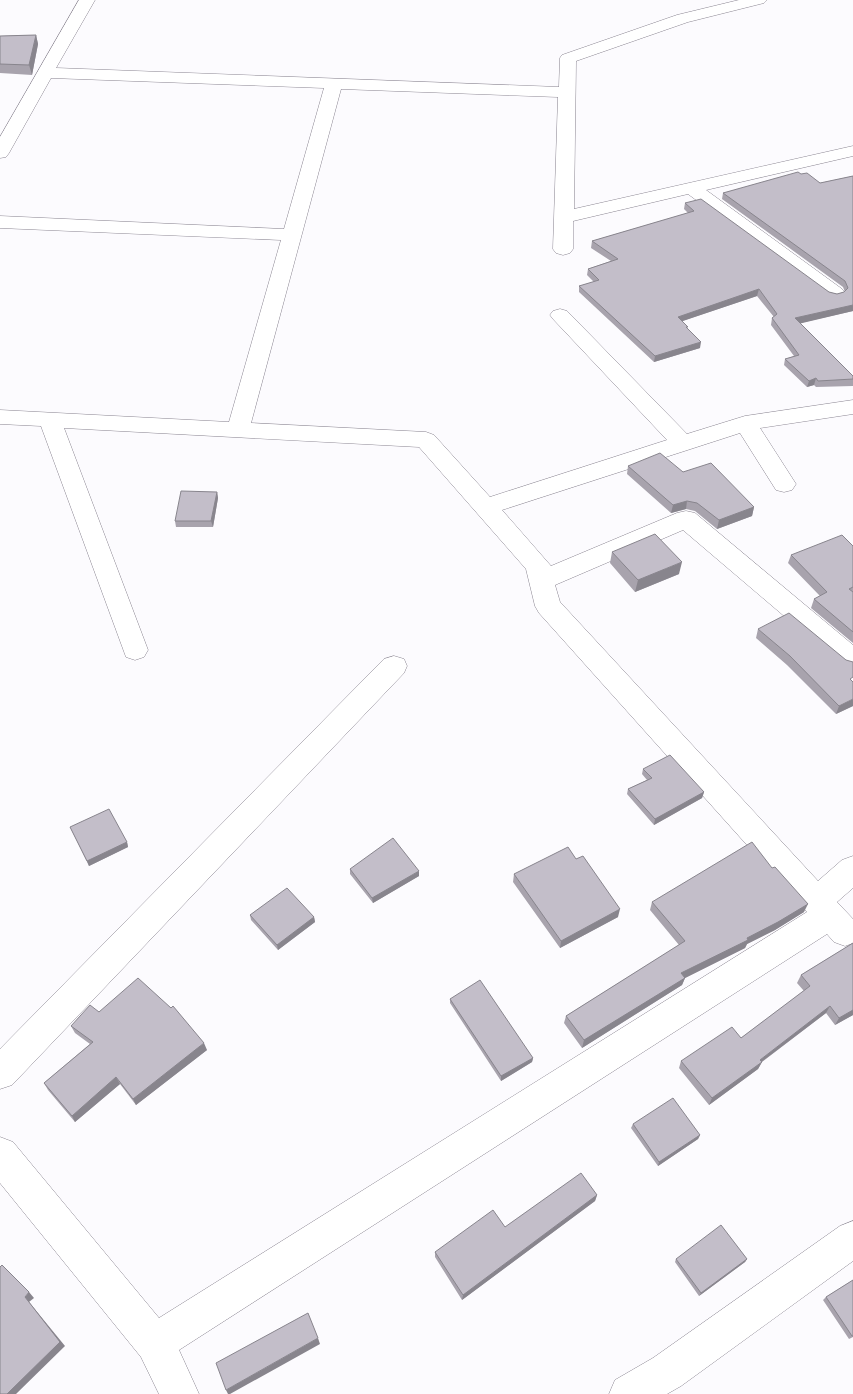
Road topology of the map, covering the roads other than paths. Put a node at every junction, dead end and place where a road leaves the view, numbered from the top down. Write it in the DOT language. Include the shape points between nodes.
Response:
graph roads {
  1 [pos="87,0"];
  2 [pos="760,0"];
  3 [pos="46,73"];
  4 [pos="334,84"];
  5 [pos="567,92"];
  6 [pos="853,151"];
  7 [pos="0,152"];
  8 [pos="692,188"];
  9 [pos="564,217"];
  10 [pos="0,222"];
  11 [pos="293,235"];
  12 [pos="563,248"];
  13 [pos="835,293"];
  14 [pos="560,315"];
  15 [pos="853,407"];
  16 [pos="0,417"];
  17 [pos="50,420"];
  18 [pos="745,423"];
  19 [pos="238,430"];
  20 [pos="683,443"];
  21 [pos="784,484"];
  22 [pos="486,507"];
  23 [pos="542,580"];
  24 [pos="135,650"];
  25 [pos="853,660"];
  26 [pos="394,666"];
  27 [pos="853,869"];
  28 [pos="831,916"];
  29 [pos="0,1073"];
  30 [pos="0,1155"];
  31 [pos="853,1240"];
  32 [pos="155,1343"];
  33 [pos="179,1394"];
  34 [pos="628,1394"];
  1 -- 3 [label="street"];
  2 -- 5 [label="street" via="684,18 568,58"];
  3 -- 4 [label="street"];
  3 -- 7 [label="street"];
  4 -- 5 [label="street"];
  4 -- 11 [label="street"];
  5 -- 9 [label="street"];
  6 -- 8 [label="street"];
  8 -- 9 [label="street"];
  8 -- 13 [label="street"];
  9 -- 12 [label="street"];
  10 -- 11 [label="street"];
  11 -- 19 [label="street"];
  14 -- 20 [label="street"];
  15 -- 18 [label="street"];
  16 -- 17 [label="street"];
  17 -- 19 [label="street"];
  17 -- 24 [label="street"];
  18 -- 20 [label="street"];
  18 -- 21 [label="street"];
  19 -- 22 [label="street" via="426,440"];
  20 -- 22 [label="street"];
  22 -- 23 [label="street" via="538,566"];
  23 -- 25 [label="street" via="686,519"];
  23 -- 28 [label="street" via="548,606"];
  26 -- 29 [label="street"];
  27 -- 28 [label="street"];
  28 -- 32 [label="street"];
  30 -- 32 [label="street"];
  31 -- 34 [label="street" via="667,1372"];
  32 -- 33 [label="street"];
}
